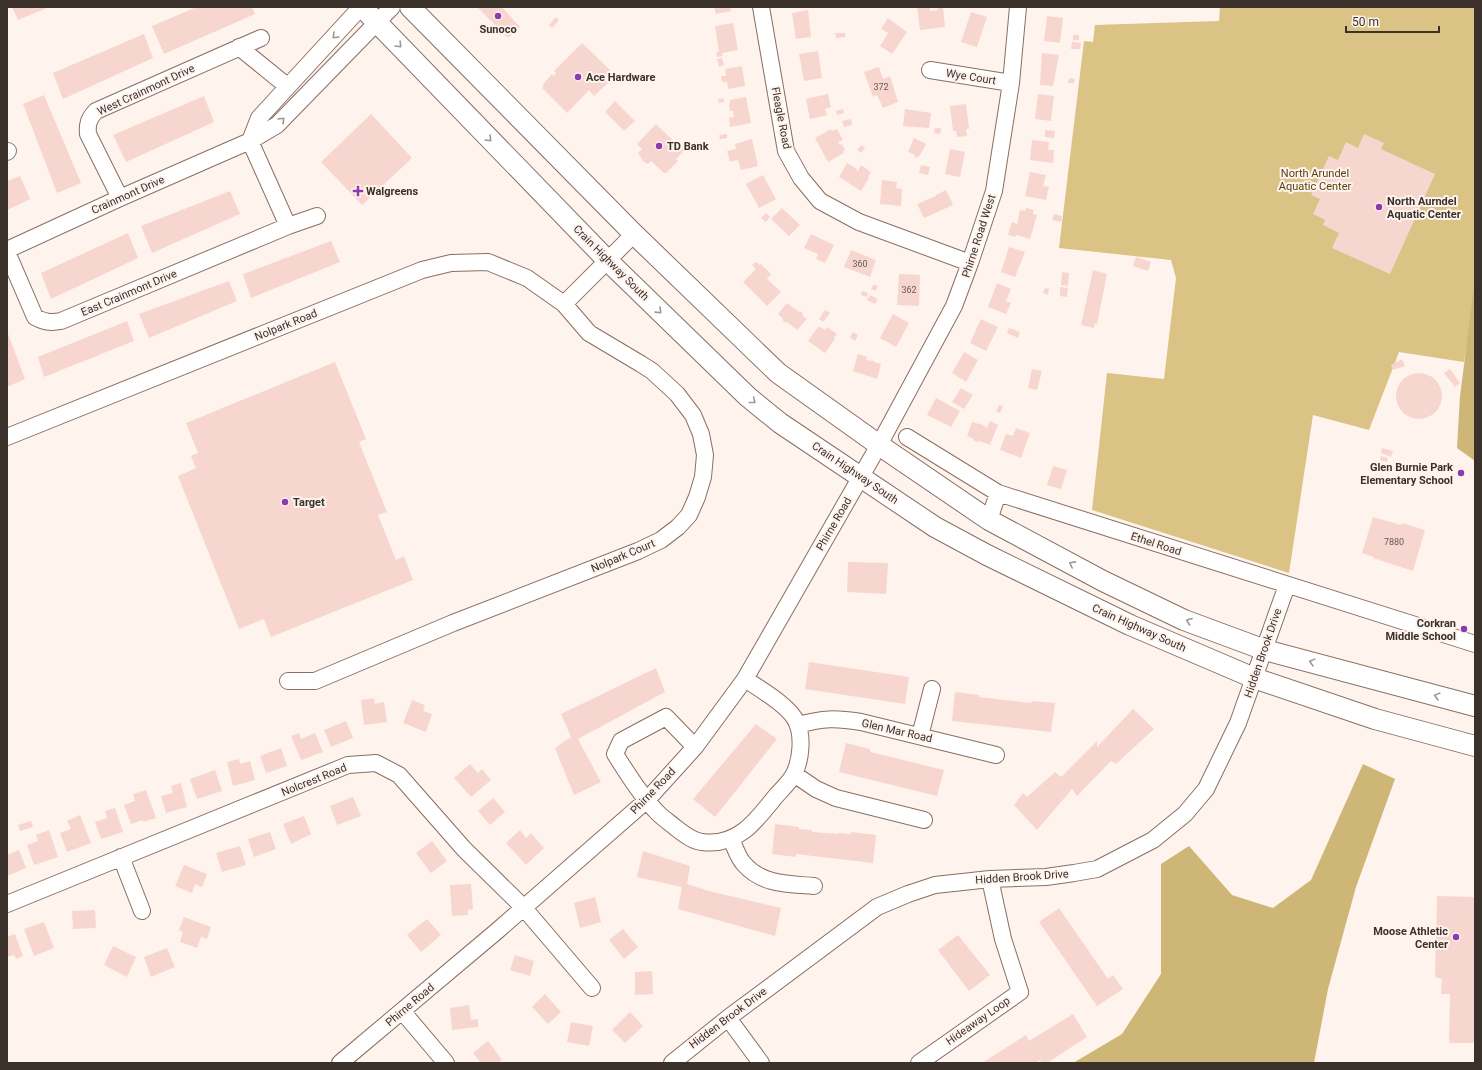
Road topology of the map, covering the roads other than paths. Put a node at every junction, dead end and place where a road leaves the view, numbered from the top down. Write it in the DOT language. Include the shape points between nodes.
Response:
graph roads {
  1 [pos="362,7"];
  2 [pos="392,7"];
  3 [pos="410,7"];
  4 [pos="761,7"];
  5 [pos="1018,7"];
  6 [pos="376,22"];
  7 [pos="261,38"];
  8 [pos="239,47"];
  9 [pos="930,70"];
  10 [pos="1011,83"];
  11 [pos="287,86"];
  12 [pos="250,141"];
  13 [pos="120,198"];
  14 [pos="317,216"];
  15 [pos="288,226"];
  16 [pos="634,234"];
  17 [pos="7,251"];
  18 [pos="608,261"];
  19 [pos="970,263"];
  20 [pos="564,304"];
  21 [pos="7,436"];
  22 [pos="907,437"];
  23 [pos="879,445"];
  24 [pos="861,477"];
  25 [pos="998,493"];
  26 [pos="989,520"];
  27 [pos="1287,585"];
  28 [pos="1475,644"];
  29 [pos="1265,650"];
  30 [pos="1254,678"];
  31 [pos="745,679"];
  32 [pos="288,681"];
  33 [pos="932,689"];
  34 [pos="1475,706"];
  35 [pos="798,725"];
  36 [pos="920,736"];
  37 [pos="1475,746"];
  38 [pos="694,747"];
  39 [pos="996,755"];
  40 [pos="794,774"];
  41 [pos="647,800"];
  42 [pos="924,820"];
  43 [pos="731,839"];
  44 [pos="122,858"];
  45 [pos="990,879"];
  46 [pos="814,886"];
  47 [pos="7,904"];
  48 [pos="523,907"];
  49 [pos="142,911"];
  50 [pos="592,988"];
  51 [pos="402,1011"];
  52 [pos="728,1018"];
  53 [pos="340,1063"];
  54 [pos="446,1063"];
  55 [pos="672,1063"];
  56 [pos="761,1063"];
  57 [pos="919,1063"];
  1 -- 6 [label="main road, Crain Highway South"];
  1 -- 11 [label="street, one-way"];
  2 -- 6 [label="street, Crainmont Drive"];
  3 -- 16 [label="main road"];
  4 -- 19 [label="street, Fleagle Road" via="786,151 801,178 820,201 859,222"];
  5 -- 10 [label="street, Phirne Road West"];
  12 -- 6 [label="street, Crainmont Drive, one-way" via="278,125"];
  6 -- 18 [label="main road, Crain Highway South, one-way"];
  7 -- 8 [label="street, West Crainmont Drive"];
  8 -- 11 [label="street"];
  8 -- 13 [label="street, West Crainmont Drive" via="96,111 91,116 87,125 88,134"];
  9 -- 10 [label="street, Wye Court"];
  10 -- 19 [label="street, Phirne Road West" via="994,191"];
  11 -- 12 [label="street" via="259,118"];
  12 -- 13 [label="street, Crainmont Drive"];
  12 -- 15 [label="street"];
  13 -- 17 [label="street, Crainmont Drive"];
  14 -- 15 [label="street, East Crainmont Drive"];
  15 -- 17 [label="street, East Crainmont Drive" via="61,321 50,323 35,317"];
  16 -- 18 [label="street"];
  16 -- 23 [label="main road" via="778,373"];
  18 -- 20 [label="street"];
  18 -- 24 [label="main road, Crain Highway South, one-way" via="748,397 780,423"];
  19 -- 23 [label="street, Phirne Road West" via="954,306"];
  20 -- 21 [label="street, Nolpark Road" via="527,278 488,262 451,263 422,270"];
  20 -- 32 [label="street, Nolpark Court" via="589,333 652,372 677,394 693,415 701,434 705,455 703,477 689,515 661,540 638,551 315,681"];
  22 -- 25 [label="street, Ethel Road"];
  23 -- 24 [label="street, Phirne Road"];
  23 -- 26 [label="main road"];
  24 -- 30 [label="main road, Crain Highway South" via="934,527 987,555 1130,625"];
  24 -- 31 [label="street, Phirne Road"];
  25 -- 26 [label="street"];
  25 -- 27 [label="street, Ethel Road"];
  29 -- 26 [label="main road, one-way" via="1184,620 1103,581"];
  27 -- 28 [label="street, Ethel Road"];
  27 -- 29 [label="street, Hidden Brook Drive"];
  29 -- 30 [label="street, Hidden Brook Drive"];
  34 -- 29 [label="main road, one-way"];
  30 -- 37 [label="main road, Crain Highway South" via="1375,719"];
  30 -- 45 [label="street, Hidden Brook Drive" via="1238,723 1206,789 1185,814 1153,840 1097,869 1046,877"];
  31 -- 35 [label="street" via="787,709"];
  31 -- 38 [label="street, Phirne Road"];
  33 -- 36 [label="street"];
  35 -- 36 [label="street, Glen Mar Road" via="839,719"];
  35 -- 40 [label="street" via="800,755"];
  36 -- 39 [label="street, Glen Mar Road"];
  38 -- 41 [label="street, Phirne Road"];
  38 -- 41 [label="street" via="666,717 621,741 614,754"];
  40 -- 42 [label="street" via="816,789 836,798"];
  40 -- 43 [label="street" via="751,826"];
  41 -- 43 [label="street" via="656,811 688,837 714,843"];
  41 -- 48 [label="street, Phirne Road"];
  43 -- 46 [label="street" via="743,863 758,876 769,881"];
  44 -- 47 [label="street, Nolcrest Road"];
  44 -- 48 [label="street, Nolcrest Road" via="348,765 376,763 399,775 464,849"];
  44 -- 49 [label="street"];
  45 -- 52 [label="street, Hidden Brook Drive" via="935,885 877,907"];
  45 -- 57 [label="street, Hideaway Loop" via="1002,939 1020,992"];
  48 -- 50 [label="street, Nolcrest Road"];
  48 -- 51 [label="street, Phirne Road"];
  51 -- 53 [label="street, Phirne Road"];
  51 -- 54 [label="street"];
  52 -- 55 [label="street, Hidden Brook Drive"];
  52 -- 56 [label="street"];
}
